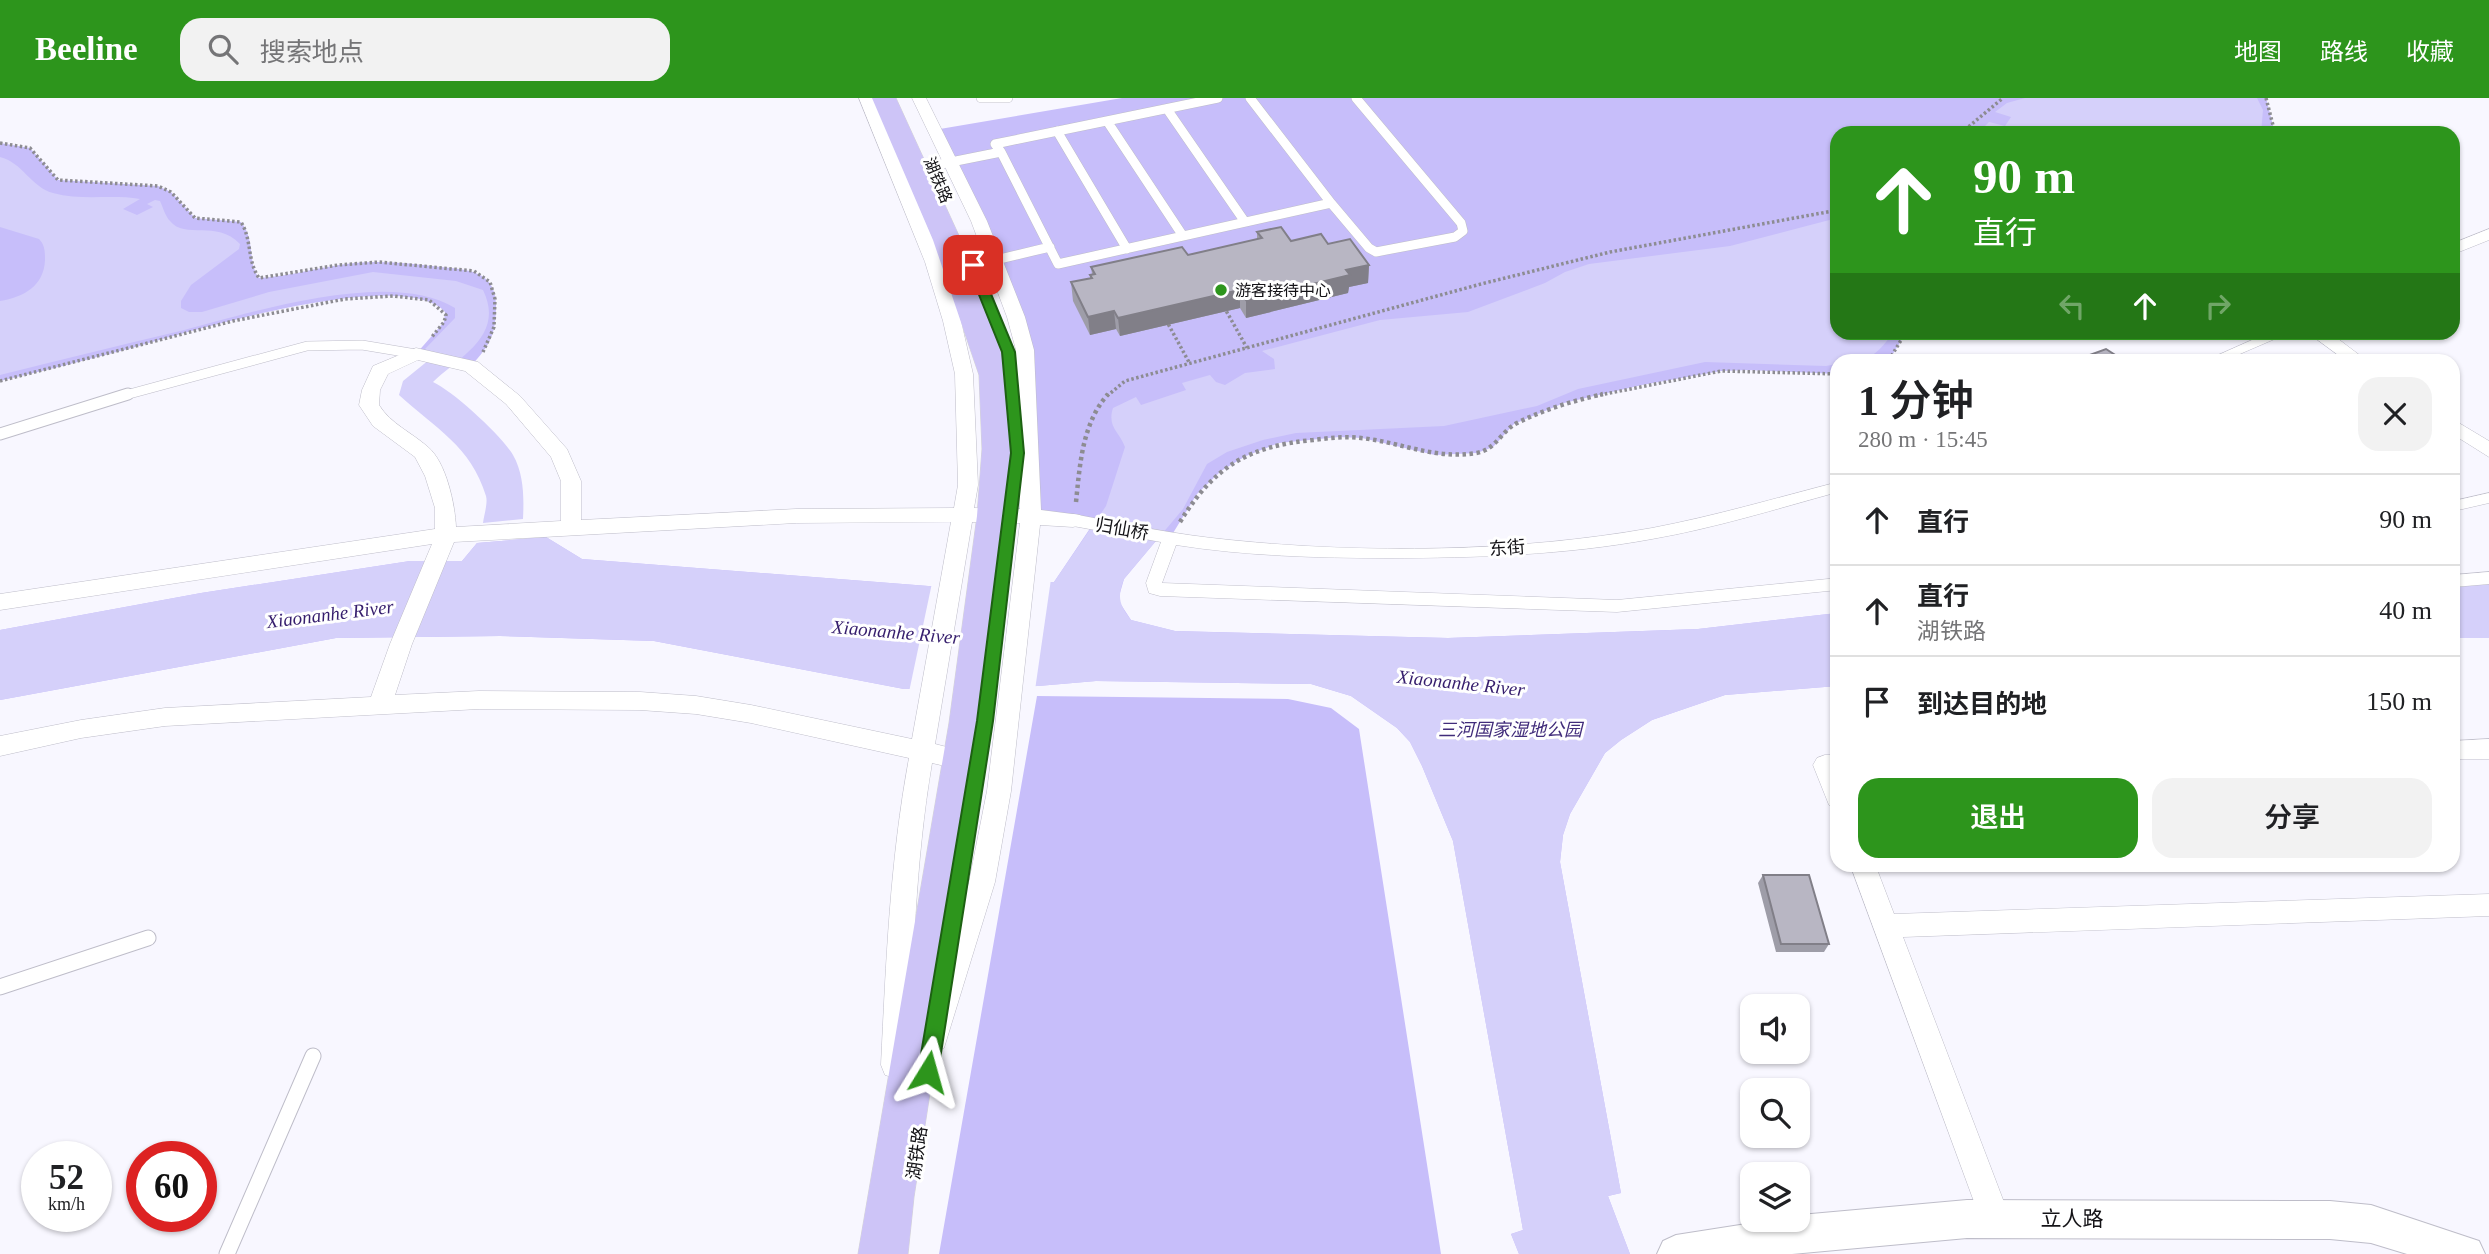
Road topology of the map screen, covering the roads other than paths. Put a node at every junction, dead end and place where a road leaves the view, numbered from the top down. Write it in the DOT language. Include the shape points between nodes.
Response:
graph roads {
  1 [pos="866,98"];
  2 [pos="884,98"];
  3 [pos="902,98"];
  4 [pos="919,98"];
  5 [pos="981,98"];
  6 [pos="1007,98"];
  7 [pos="1218,98"];
  8 [pos="1250,98"];
  9 [pos="1356,98"];
  10 [pos="1167,109"];
  11 [pos="1107,121"];
  12 [pos="1057,131"];
  13 [pos="1001,152"];
  14 [pos="933,166"];
  15 [pos="1331,203"];
  16 [pos="1245,222"];
  17 [pos="2489,234"];
  18 [pos="1184,236"];
  19 [pos="2460,246"];
  20 [pos="1050,247"];
  21 [pos="1127,249"];
  22 [pos="975,264"];
  23 [pos="2264,340"];
  24 [pos="2328,340"];
  25 [pos="416,354"];
  26 [pos="2229,354"];
  27 [pos="2348,354"];
  28 [pos="2460,430"];
  29 [pos="0,434"];
  30 [pos="2489,450"];
  31 [pos="1830,489"];
  32 [pos="2489,498"];
  33 [pos="2460,505"];
  34 [pos="963,516"];
  35 [pos="1012,516"];
  36 [pos="1073,520"];
  37 [pos="571,526"];
  38 [pos="446,535"];
  39 [pos="1170,538"];
  40 [pos="2489,578"];
  41 [pos="991,580"];
  42 [pos="2460,581"];
  43 [pos="1830,585"];
  44 [pos="0,602"];
  45 [pos="380,705"];
  46 [pos="962,731"];
  47 [pos="0,746"];
  48 [pos="2489,749"];
  49 [pos="2460,750"];
  50 [pos="1830,765"];
  51 [pos="1830,778"];
  52 [pos="1865,872"];
  53 [pos="2489,905"];
  54 [pos="1885,926"];
  55 [pos="148,938"];
  56 [pos="0,987"];
  57 [pos="313,1056"];
  58 [pos="1995,1218"];
  59 [pos="227,1254"];
  60 [pos="883,1254"];
  61 [pos="904,1254"];
  62 [pos="1676,1254"];
  63 [pos="2466,1254"];
  1 -- 34 [label="street" via="934,262 953,321 964,373 968,485"];
  2 -- 14 [label="main road, 湖铁路"];
  3 -- 14 [label="main road, 湖铁路"];
  4 -- 14 [label="street"];
  5 -- 6 [label="lane"];
  7 -- 10 [label="lane"];
  8 -- 15 [label="lane"];
  9 -- 15 [label="lane" via="1463,229 1455,237 1376,252"];
  10 -- 11 [label="lane"];
  10 -- 16 [label="lane"];
  11 -- 12 [label="lane"];
  11 -- 18 [label="lane"];
  12 -- 13 [label="lane" via="995,144"];
  12 -- 21 [label="lane"];
  13 -- 14 [label="lane"];
  13 -- 20 [label="lane"];
  14 -- 22 [label="main road, 湖铁路"];
  15 -- 16 [label="lane"];
  16 -- 18 [label="lane"];
  17 -- 19 [label="street"];
  18 -- 21 [label="lane"];
  20 -- 21 [label="lane" via="1059,264"];
  20 -- 22 [label="lane"];
  22 -- 35 [label="main road, 湖铁路" via="1008,352 1017,453"];
  23 -- 26 [label="street"];
  24 -- 27 [label="street"];
  25 -- 29 [label="lane" via="383,347 307,346 150,387"];
  25 -- 37 [label="street" via="471,366 513,400 560,454 571,481"];
  25 -- 38 [label="street" via="380,370 370,390 369,405 380,422 423,453 439,486"];
  28 -- 30 [label="street"];
  31 -- 39 [label="street, 东街" via="1705,523 1607,540 1432,554 1250,548"];
  32 -- 33 [label="street"];
  34 -- 35 [label="street"];
  34 -- 37 [label="street" via="796,516"];
  34 -- 41 [label="street"];
  35 -- 36 [label="street"];
  35 -- 41 [label="main road, 湖铁路"];
  36 -- 39 [label="street, 归仙桥"];
  37 -- 38 [label="street"];
  38 -- 44 [label="street"];
  38 -- 45 [label="street"];
  39 -- 43 [label="street" via="1155,589 1617,606"];
  40 -- 42 [label="street"];
  41 -- 46 [label="main road, 湖铁路"];
  41 -- 46 [label="street"];
  45 -- 46 [label="street" via="479,699 640,701"];
  45 -- 47 [label="street" via="165,717"];
  46 -- 60 [label="main road, 湖铁路"];
  46 -- 61 [label="main road, 湖铁路" via="932,1046"];
  48 -- 49 [label="street"];
  50 -- 51 [label="street" via="1825,765"];
  52 -- 54 [label="street"];
  53 -- 54 [label="street"];
  54 -- 58 [label="street"];
  55 -- 56 [label="lane"];
  57 -- 59 [label="lane"];
  58 -- 62 [label="street, 立人路" via="1800,1234"];
  58 -- 63 [label="street, 立人路" via="2330,1220 2371,1224"];
}
